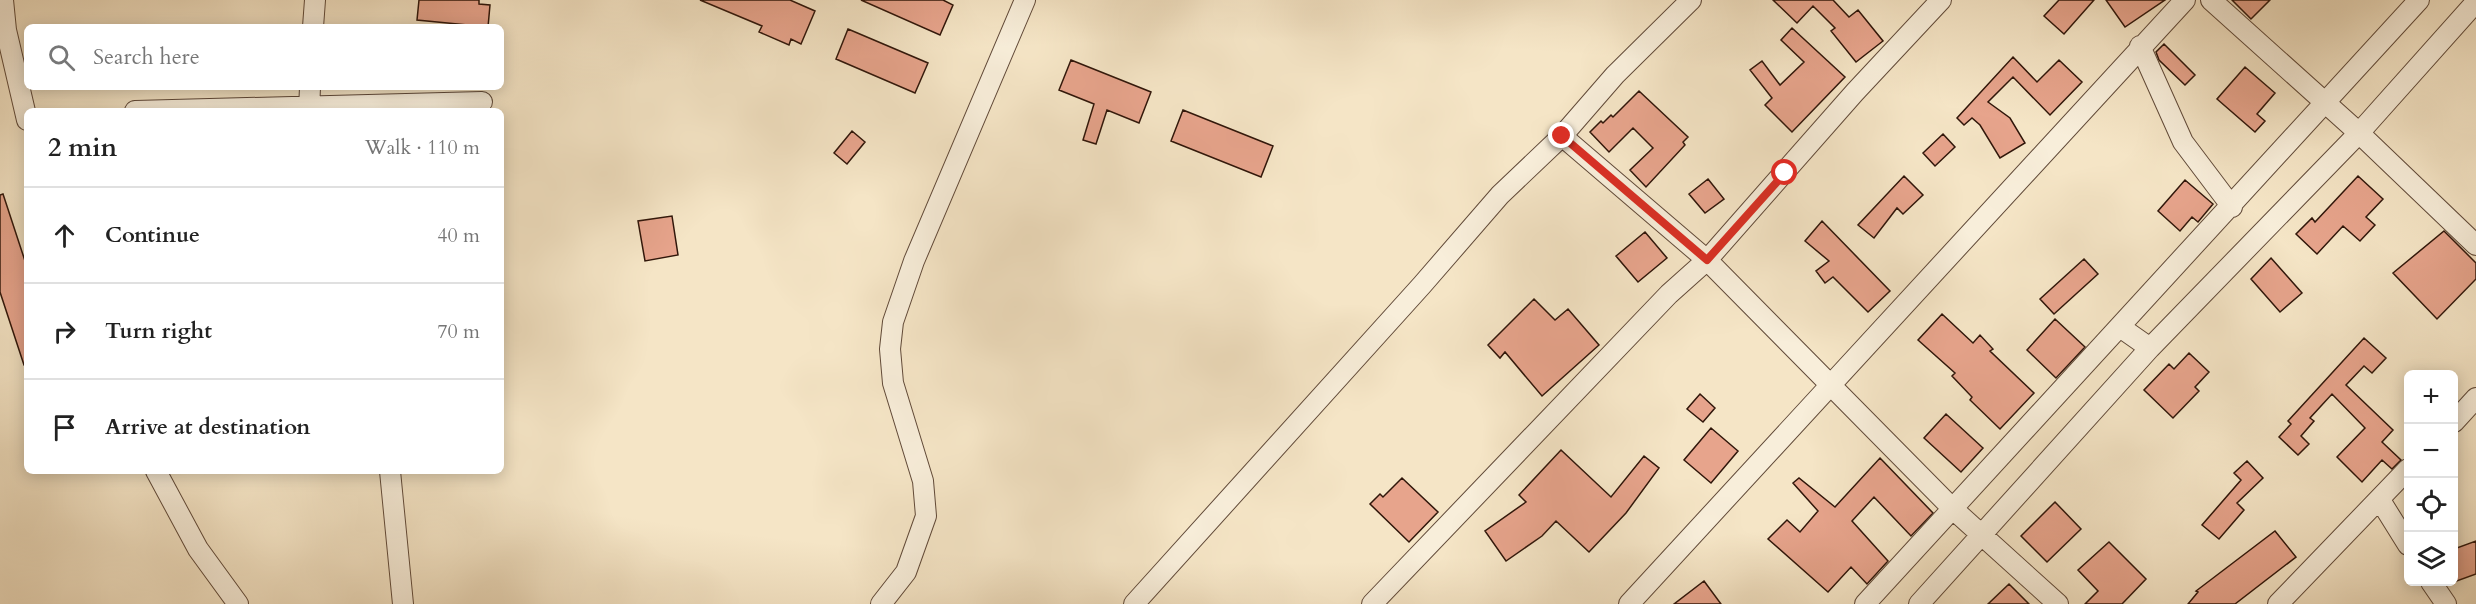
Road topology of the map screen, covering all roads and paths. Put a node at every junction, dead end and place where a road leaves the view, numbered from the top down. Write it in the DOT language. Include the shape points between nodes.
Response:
graph roads {
  1 [pos="3,0"];
  2 [pos="315,0"];
  3 [pos="1025,0"];
  4 [pos="1691,0"];
  5 [pos="1941,0"];
  6 [pos="2185,0"];
  7 [pos="2211,0"];
  8 [pos="2419,0"];
  9 [pos="2476,2"];
  10 [pos="313,24"];
  11 [pos="2140,46"];
  12 [pos="310,101"];
  13 [pos="482,102"];
  14 [pos="2325,103"];
  15 [pos="24,108"];
  16 [pos="242,108"];
  17 [pos="2359,133"];
  18 [pos="1562,136"];
  19 [pos="2232,207"];
  20 [pos="2476,245"];
  21 [pos="1707,260"];
  22 [pos="2120,327"];
  23 [pos="2150,348"];
  24 [pos="1832,383"];
  25 [pos="2476,398"];
  26 [pos="2458,418"];
  27 [pos="158,474"];
  28 [pos="390,474"];
  29 [pos="2404,474"];
  30 [pos="2379,500"];
  31 [pos="1953,509"];
  32 [pos="1981,536"];
  33 [pos="2404,538"];
  34 [pos="2434,586"];
  35 [pos="238,604"];
  36 [pos="403,604"];
  37 [pos="881,604"];
  38 [pos="1134,604"];
  39 [pos="1372,604"];
  40 [pos="1629,604"];
  41 [pos="1865,604"];
  42 [pos="1919,604"];
  43 [pos="2058,604"];
  44 [pos="2277,604"];
  45 [pos="2446,604"];
  1 -- 15 [label="street"];
  2 -- 10 [label="street"];
  3 -- 37 [label="street" via="914,261 893,321 893,382 923,481 926,516 906,572"];
  4 -- 18 [label="street" via="1615,75"];
  5 -- 21 [label="street"];
  6 -- 11 [label="street"];
  7 -- 14 [label="street"];
  8 -- 14 [label="street"];
  9 -- 17 [label="street"];
  11 -- 19 [label="street" via="2183,142"];
  11 -- 24 [label="street"];
  12 -- 13 [label="street"];
  12 -- 16 [label="street"];
  14 -- 17 [label="street"];
  14 -- 19 [label="street"];
  17 -- 20 [label="street"];
  17 -- 23 [label="street"];
  18 -- 21 [label="street"];
  18 -- 38 [label="street" via="1500,195"];
  19 -- 22 [label="street"];
  21 -- 24 [label="street"];
  21 -- 39 [label="street" via="1669,294"];
  22 -- 23 [label="street"];
  22 -- 31 [label="street"];
  23 -- 32 [label="street"];
  24 -- 31 [label="street"];
  24 -- 40 [label="street"];
  25 -- 26 [label="street"];
  27 -- 35 [label="street" via="198,549"];
  28 -- 36 [label="street"];
  29 -- 30 [label="street"];
  30 -- 33 [label="street"];
  30 -- 44 [label="street"];
  31 -- 32 [label="street"];
  31 -- 41 [label="street"];
  32 -- 42 [label="street"];
  32 -- 43 [label="street"];
  34 -- 45 [label="street"];
}
